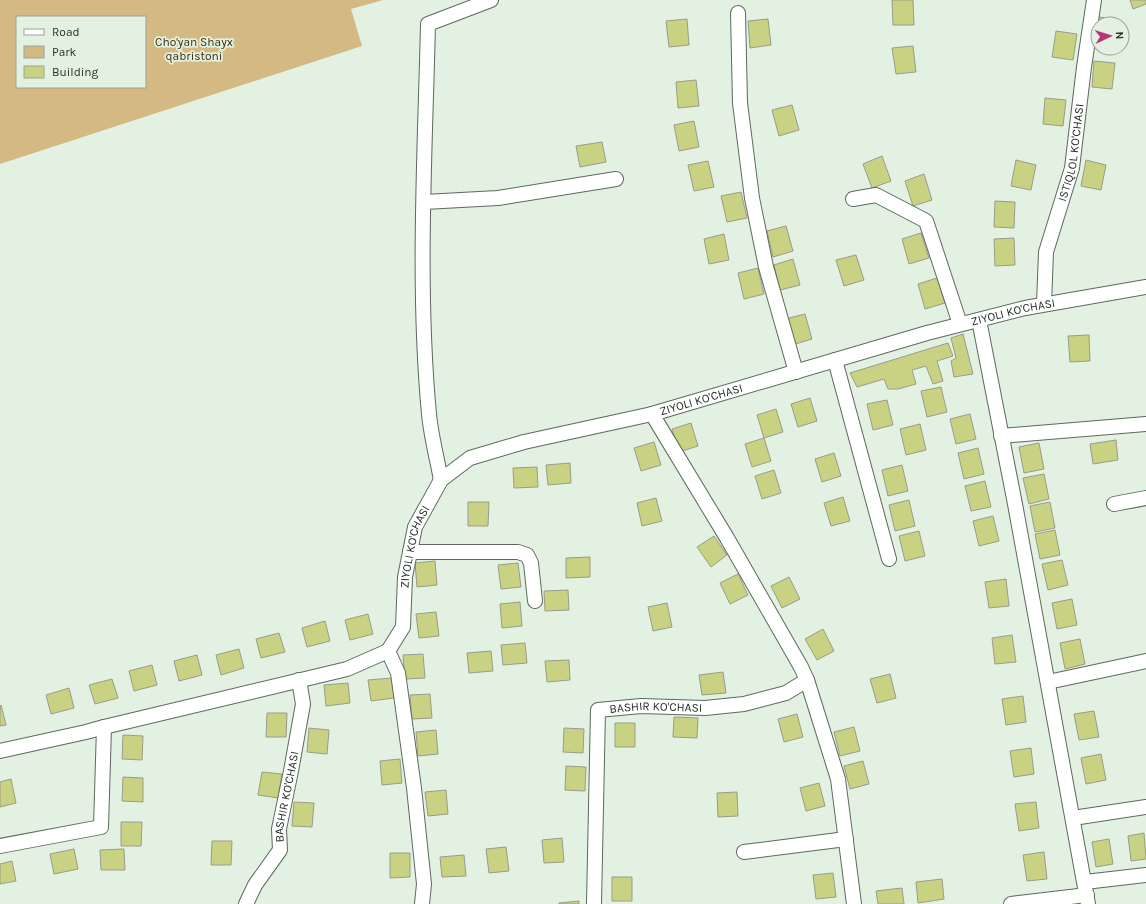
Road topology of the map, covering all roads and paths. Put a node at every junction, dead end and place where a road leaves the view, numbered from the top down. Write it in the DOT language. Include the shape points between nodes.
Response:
graph roads {
  1 [pos="491,0"];
  2 [pos="1094,0"];
  3 [pos="738,13"];
  4 [pos="616,179"];
  5 [pos="853,199"];
  6 [pos="424,202"];
  7 [pos="1146,287"];
  8 [pos="1044,304"];
  9 [pos="979,320"];
  10 [pos="960,324"];
  11 [pos="835,360"];
  12 [pos="796,372"];
  13 [pos="652,414"];
  14 [pos="1146,424"];
  15 [pos="1001,436"];
  16 [pos="442,480"];
  17 [pos="1146,498"];
  18 [pos="1114,504"];
  19 [pos="410,552"];
  20 [pos="889,559"];
  21 [pos="535,601"];
  22 [pos="388,651"];
  23 [pos="1146,661"];
  24 [pos="299,680"];
  25 [pos="807,680"];
  26 [pos="1048,682"];
  27 [pos="104,727"];
  28 [pos="0,751"];
  29 [pos="1146,807"];
  30 [pos="1073,818"];
  31 [pos="846,839"];
  32 [pos="0,846"];
  33 [pos="744,852"];
  34 [pos="1146,875"];
  35 [pos="1087,893"];
  36 [pos="246,904"];
  37 [pos="422,904"];
  38 [pos="594,904"];
  39 [pos="854,904"];
  40 [pos="1011,904"];
  1 -- 6 [label="street" via="428,24"];
  2 -- 8 [label="street, ISTIQLOL KO'CHASI" via="1072,168 1046,252"];
  3 -- 12 [label="street" via="740,103 752,198 766,267"];
  4 -- 6 [label="street" via="498,198"];
  5 -- 10 [label="street" via="876,195 926,221"];
  6 -- 16 [label="street" via="423,306 429,408"];
  7 -- 8 [label="street, ZIYOLI KO'CHASI"];
  8 -- 9 [label="street, ZIYOLI KO'CHASI"];
  9 -- 10 [label="street, ZIYOLI KO'CHASI"];
  9 -- 15 [label="street"];
  10 -- 11 [label="street, ZIYOLI KO'CHASI"];
  11 -- 12 [label="street, ZIYOLI KO'CHASI"];
  11 -- 20 [label="street"];
  12 -- 13 [label="street, ZIYOLI KO'CHASI"];
  13 -- 16 [label="street, ZIYOLI KO'CHASI" via="524,442 470,458"];
  13 -- 25 [label="street" via="731,545"];
  14 -- 15 [label="street"];
  15 -- 26 [label="street"];
  16 -- 19 [label="street, ZIYOLI KO'CHASI" via="415,527"];
  17 -- 18 [label="street"];
  19 -- 21 [label="street" via="518,552 527,555 531,564"];
  19 -- 22 [label="street, ZIYOLI KO'CHASI" via="405,577 403,627"];
  22 -- 24 [label="street" via="347,669"];
  22 -- 37 [label="street" via="398,673 414,788 424,884"];
  23 -- 26 [label="street"];
  24 -- 27 [label="street"];
  24 -- 36 [label="street, BASHIR KO'CHASI" via="303,704 279,829 280,850 255,885"];
  25 -- 31 [label="street" via="838,779"];
  25 -- 38 [label="street, BASHIR KO'CHASI" via="786,693 744,704 705,708 641,706 598,710"];
  26 -- 30 [label="street"];
  27 -- 28 [label="street"];
  27 -- 32 [label="street" via="102,827"];
  29 -- 30 [label="street"];
  30 -- 35 [label="street"];
  31 -- 33 [label="street"];
  31 -- 39 [label="street"];
  34 -- 35 [label="street"];
  35 -- 40 [label="street"];
}
